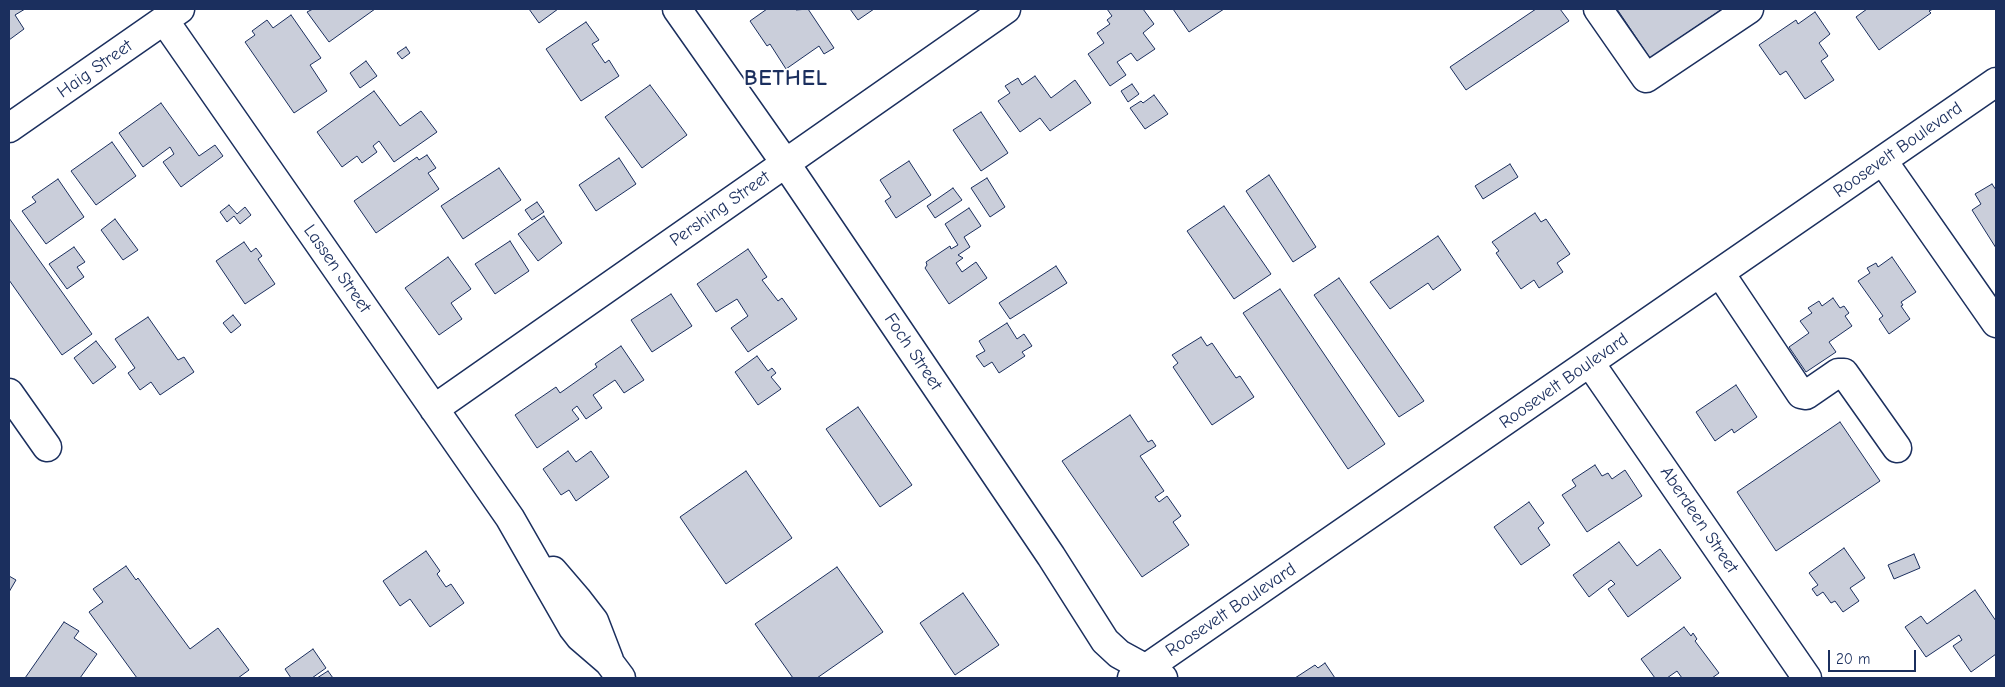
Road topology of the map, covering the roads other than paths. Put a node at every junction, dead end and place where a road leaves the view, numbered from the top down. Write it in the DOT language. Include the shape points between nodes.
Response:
graph roads {
  1 [pos="676,9"];
  2 [pos="1006,9"];
  3 [pos="1598,9"];
  4 [pos="1749,9"];
  5 [pos="172,14"];
  6 [pos="1996,82"];
  7 [pos="9,128"];
  8 [pos="1883,161"];
  9 [pos="786,164"];
  10 [pos="1720,273"];
  11 [pos="1996,323"];
  12 [pos="1590,363"];
  13 [pos="9,393"];
  14 [pos="434,409"];
  15 [pos="47,447"];
  16 [pos="1897,448"];
  17 [pos="615,670"];
  18 [pos="1147,675"];
  19 [pos="1807,678"];
  1 -- 9 [label="street, Foch Street"];
  2 -- 9 [label="street, Pershing Street"];
  3 -- 4 [label="street" via="1646,78"];
  5 -- 7 [label="street, Haig Street"];
  5 -- 14 [label="street, Lassen Street"];
  6 -- 8 [label="street, Roosevelt Boulevard"];
  8 -- 10 [label="street, Roosevelt Boulevard"];
  8 -- 11 [label="street"];
  9 -- 14 [label="street, Pershing Street"];
  9 -- 18 [label="street, Foch Street" via="1105,641"];
  10 -- 12 [label="street, Roosevelt Boulevard"];
  10 -- 16 [label="street" via="1801,394 1806,395 1838,373 1844,373"];
  12 -- 18 [label="street, Roosevelt Boulevard"];
  12 -- 19 [label="street, Aberdeen Street"];
  13 -- 15 [label="street"];
  14 -- 17 [label="street, Lassen Street" via="510,518 572,628"];
}
